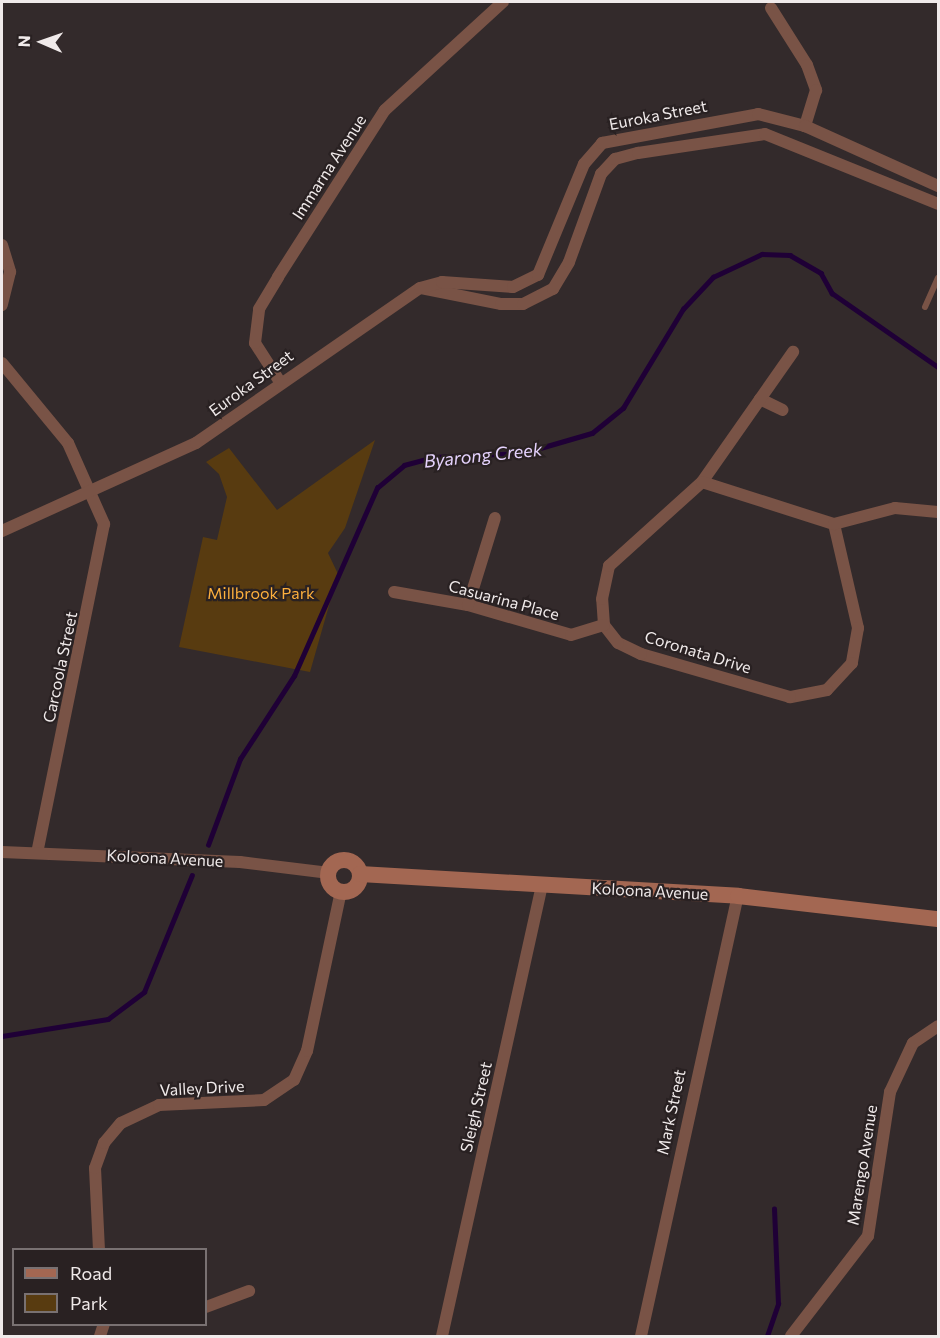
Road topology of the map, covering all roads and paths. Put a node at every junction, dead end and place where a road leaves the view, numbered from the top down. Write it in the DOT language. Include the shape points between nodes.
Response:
graph roads {
  1 [pos="503,2"];
  2 [pos="771,8"];
  3 [pos="806,126"];
  4 [pos="939,186"];
  5 [pos="939,204"];
  6 [pos="2,245"];
  7 [pos="939,278"];
  8 [pos="420,288"];
  9 [pos="2,305"];
  10 [pos="925,307"];
  11 [pos="793,352"];
  12 [pos="2,363"];
  13 [pos="280,382"];
  14 [pos="760,399"];
  15 [pos="783,410"];
  16 [pos="702,482"];
  17 [pos="92,490"];
  18 [pos="939,512"];
  19 [pos="495,518"];
  20 [pos="834,524"];
  21 [pos="2,531"];
  22 [pos="394,592"];
  23 [pos="468,605"];
  24 [pos="604,625"];
  25 [pos="2,852"];
  26 [pos="37,852"];
  27 [pos="329,873"];
  28 [pos="360,874"];
  29 [pos="542,886"];
  30 [pos="341,891"];
  31 [pos="738,896"];
  32 [pos="939,919"];
  33 [pos="939,1026"];
  34 [pos="99,1248"];
  35 [pos="249,1291"];
  36 [pos="207,1306"];
  37 [pos="442,1336"];
  38 [pos="641,1336"];
  39 [pos="791,1336"];
  1 -- 13 [label="street, Immarna Avenue" via="385,110 259,309 255,343"];
  2 -- 3 [label="street" via="807,65 816,90"];
  3 -- 4 [label="street, Euroka Street"];
  3 -- 8 [label="street, Euroka Street" via="758,114 602,143 584,164 538,275 513,287 442,282"];
  5 -- 8 [label="street, Euroka Street" via="765,134 638,153 615,159 601,174 569,262 553,289 523,304 501,304"];
  6 -- 9 [label="street" via="10,272"];
  7 -- 10 [label="lane"];
  8 -- 13 [label="street, Euroka Street"];
  11 -- 14 [label="street"];
  12 -- 17 [label="street, Carcoola Street" via="68,442"];
  13 -- 17 [label="street, Euroka Street" via="195,443"];
  14 -- 15 [label="street"];
  14 -- 16 [label="street"];
  16 -- 20 [label="street"];
  16 -- 24 [label="street" via="609,566 602,599"];
  17 -- 21 [label="street, Euroka Street"];
  17 -- 26 [label="street, Carcoola Street" via="104,524 101,556"];
  18 -- 20 [label="street" via="895,508"];
  19 -- 23 [label="street"];
  20 -- 24 [label="street, Coronata Drive" via="858,628 852,663 827,690 790,697 641,654 618,643"];
  22 -- 23 [label="street, Casuarina Place"];
  23 -- 24 [label="street, Casuarina Place" via="571,635"];
  25 -- 26 [label="street, Koloona Avenue"];
  26 -- 27 [label="street, Koloona Avenue" via="240,862"];
  27 -- 28 [label="street" via="344,860 356,865"];
  27 -- 30 [label="street" via="330,883"];
  28 -- 29 [label="street, Koloona Avenue"];
  28 -- 30 [label="street" via="355,887"];
  29 -- 31 [label="street, Koloona Avenue"];
  29 -- 37 [label="street, Sleigh Street"];
  30 -- 34 [label="street, Valley Drive" via="307,1052 294,1080 264,1100 159,1105 121,1123 104,1143 95,1168"];
  31 -- 32 [label="street, Koloona Avenue"];
  31 -- 38 [label="street, Mark Street"];
  33 -- 39 [label="street, Marengo Avenue" via="913,1043 890,1092 868,1236"];
  35 -- 36 [label="street"];
}
